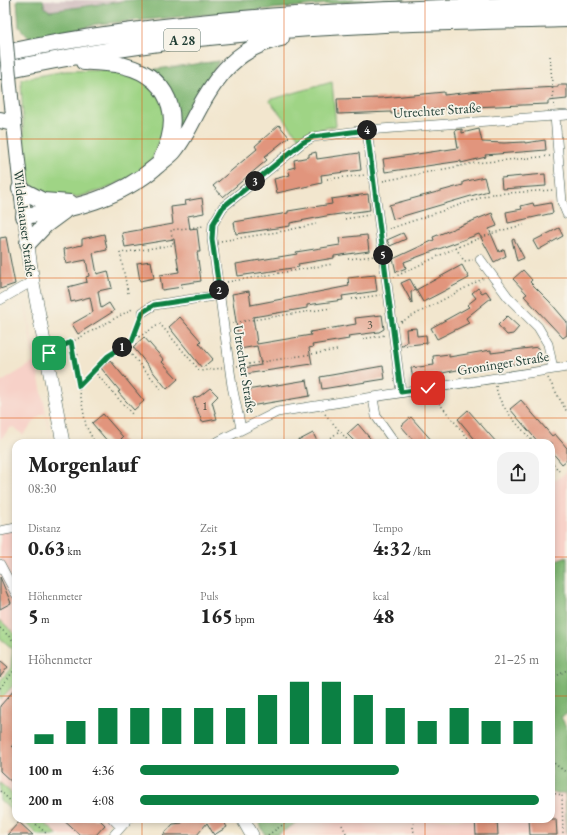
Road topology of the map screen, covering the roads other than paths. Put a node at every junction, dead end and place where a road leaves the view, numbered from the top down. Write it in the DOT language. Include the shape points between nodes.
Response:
graph roads {
  1 [pos="3,0"];
  2 [pos="567,4"];
  3 [pos="567,19"];
  4 [pos="318,28"];
  5 [pos="2,53"];
  6 [pos="48,61"];
  7 [pos="0,71"];
  8 [pos="567,115"];
  9 [pos="555,116"];
  10 [pos="7,122"];
  11 [pos="367,130"];
  12 [pos="159,165"];
  13 [pos="20,189"];
  14 [pos="82,204"];
  15 [pos="66,210"];
  16 [pos="567,214"];
  17 [pos="24,216"];
  18 [pos="28,243"];
  19 [pos="480,258"];
  20 [pos="32,283"];
  21 [pos="220,295"];
  22 [pos="0,300"];
  23 [pos="139,310"];
  24 [pos="567,367"];
  25 [pos="549,370"];
  26 [pos="401,392"];
  27 [pos="373,398"];
  28 [pos="242,428"];
  29 [pos="62,439"];
  30 [pos="223,439"];
  31 [pos="392,439"];
  32 [pos="12,529"];
  33 [pos="0,531"];
  34 [pos="0,564"];
  35 [pos="12,586"];
  36 [pos="115,823"];
  37 [pos="126,823"];
  38 [pos="244,823"];
  39 [pos="120,832"];
  40 [pos="252,835"];
  1 -- 10 [label="main road, Wildeshauser Straße, bridge" via="11,98"];
  2 -- 5 [label="highway, A 28" via="278,16 112,34"];
  3 -- 4 [label="highway, A 28"];
  4 -- 6 [label="highway, A 28" via="171,42"];
  4 -- 12 [label="highway" via="304,37 280,38 259,44 235,60 212,86 174,151"];
  6 -- 7 [label="highway, A 28"];
  6 -- 12 [label="highway" via="64,65 87,62 122,64 144,73 160,85 173,116 168,146"];
  8 -- 9 [label="street, Utrechter Straße"];
  9 -- 11 [label="street, Utrechter Straße"];
  9 -- 16 [label="street" via="562,202"];
  10 -- 13 [label="main road, Wildeshauser Straße"];
  11 -- 21 [label="street, Utrechter Straße" via="313,137 302,143 223,207 213,224 212,242"];
  11 -- 26 [label="street"];
  12 -- 14 [label="highway" via="120,192"];
  13 -- 14 [label="highway" via="43,201"];
  13 -- 17 [label="main road, Wildeshauser Straße"];
  14 -- 15 [label="highway"];
  15 -- 17 [label="highway"];
  15 -- 18 [label="highway"];
  17 -- 18 [label="main road, Wildeshauser Straße"];
  18 -- 20 [label="main road, Wildeshauser Straße"];
  19 -- 25 [label="street" via="508,297 538,327 548,344"];
  20 -- 22 [label="street"];
  20 -- 29 [label="main road, Wildeshauser Straße"];
  21 -- 23 [label="street" via="154,305"];
  21 -- 28 [label="street, Utrechter Straße" via="230,368"];
  24 -- 25 [label="street, Groninger Straße"];
  25 -- 26 [label="street, Groninger Straße"];
  26 -- 27 [label="street, Groninger Straße"];
  27 -- 28 [label="street, Groninger Straße" via="277,412"];
  27 -- 31 [label="street" via="376,416"];
  28 -- 30 [label="street, Groninger Straße"];
  32 -- 33 [label="street"];
  34 -- 35 [label="street"];
  36 -- 39 [label="street"];
  37 -- 39 [label="street"];
  38 -- 40 [label="main road"];
}
